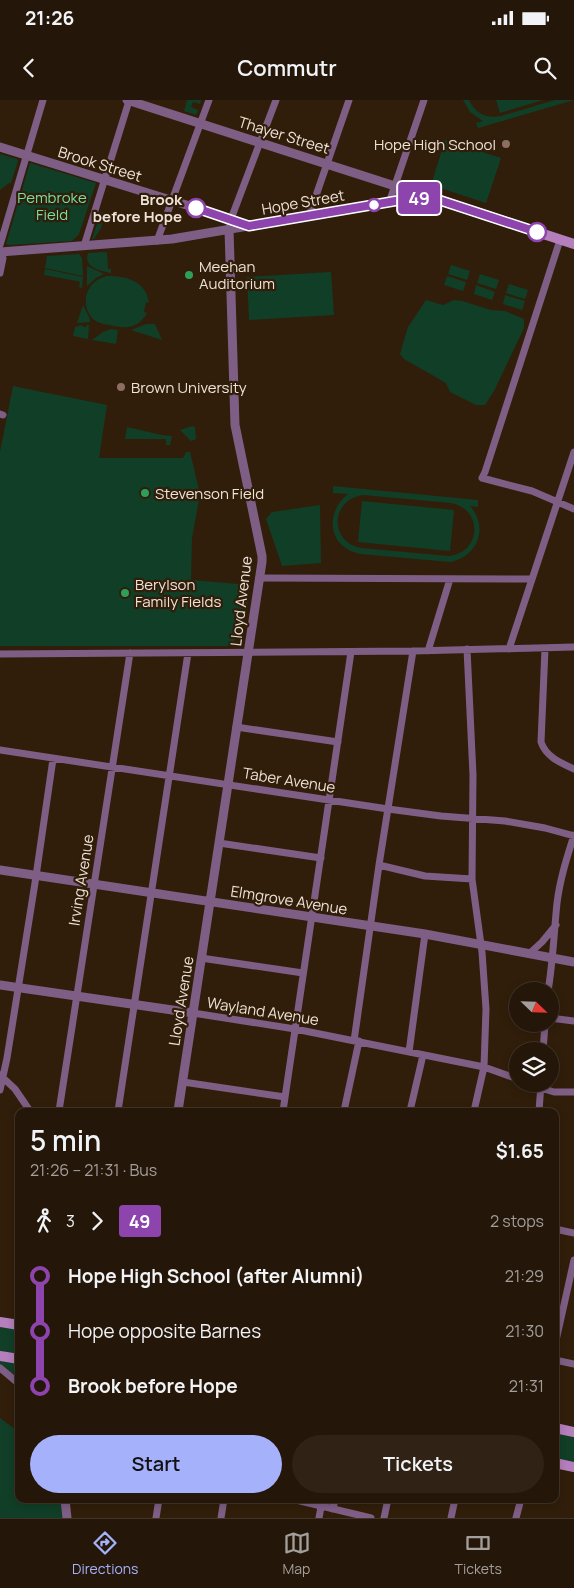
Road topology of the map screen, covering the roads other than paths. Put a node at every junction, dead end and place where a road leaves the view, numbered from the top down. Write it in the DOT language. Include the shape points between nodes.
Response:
graph roads {
  1 [pos="43,100"];
  2 [pos="128,100"];
  3 [pos="209,100"];
  4 [pos="276,100"];
  5 [pos="349,100"];
  6 [pos="424,100"];
  7 [pos="200,124"];
  8 [pos="261,143"];
  9 [pos="0,147"];
  10 [pos="26,155"];
  11 [pos="327,163"];
  12 [pos="104,180"];
  13 [pos="395,185"];
  14 [pos="433,198"];
  15 [pos="172,200"];
  16 [pos="391,202"];
  17 [pos="310,216"];
  18 [pos="231,219"];
  19 [pos="249,226"];
  20 [pos="229,229"];
  21 [pos="157,240"];
  22 [pos="560,240"];
  23 [pos="574,244"];
  24 [pos="84,246"];
  25 [pos="0,249"];
  26 [pos="0,273"];
  27 [pos="574,452"];
  28 [pos="558,501"];
  29 [pos="574,509"];
  30 [pos="259,578"];
  31 [pos="450,579"];
  32 [pos="531,579"];
  33 [pos="574,647"];
  34 [pos="509,649"];
  35 [pos="545,649"];
  36 [pos="468,650"];
  37 [pos="413,651"];
  38 [pos="428,651"];
  39 [pos="248,652"];
  40 [pos="352,652"];
  41 [pos="130,653"];
  42 [pos="188,653"];
  43 [pos="0,654"];
  44 [pos="236,727"];
  45 [pos="338,742"];
  46 [pos="0,750"];
  47 [pos="53,759"];
  48 [pos="112,767"];
  49 [pos="574,769"];
  50 [pos="169,776"];
  51 [pos="228,784"];
  52 [pos="329,801"];
  53 [pos="388,809"];
  54 [pos="473,819"];
  55 [pos="574,835"];
  56 [pos="219,843"];
  57 [pos="321,858"];
  58 [pos="379,865"];
  59 [pos="0,870"];
  60 [pos="36,876"];
  61 [pos="472,879"];
  62 [pos="94,884"];
  63 [pos="151,893"];
  64 [pos="210,902"];
  65 [pos="312,917"];
  66 [pos="556,925"];
  67 [pos="371,926"];
  68 [pos="426,934"];
  69 [pos="481,944"];
  70 [pos="530,953"];
  71 [pos="202,958"];
  72 [pos="553,958"];
  73 [pos="574,962"];
  74 [pos="303,973"];
  75 [pos="549,982"];
  76 [pos="0,985"];
  77 [pos="18,988"];
  78 [pos="77,996"];
  79 [pos="134,1005"];
  80 [pos="193,1013"];
  81 [pos="559,1020"];
  82 [pos="574,1022"];
  83 [pos="295,1029"];
  84 [pos="356,1041"];
  85 [pos="409,1052"];
  86 [pos="423,1055"];
  87 [pos="484,1067"];
  88 [pos="2,1076"];
  89 [pos="509,1076"];
  90 [pos="183,1082"];
  91 [pos="0,1090"];
  92 [pos="541,1092"];
  93 [pos="559,1092"];
  94 [pos="574,1092"];
  95 [pos="285,1098"];
  96 [pos="28,1108"];
  97 [pos="59,1108"];
  98 [pos="118,1108"];
  99 [pos="179,1108"];
  100 [pos="283,1108"];
  101 [pos="345,1108"];
  102 [pos="411,1108"];
  103 [pos="475,1108"];
  104 [pos="539,1108"];
  105 [pos="559,1229"];
  106 [pos="574,1233"];
  107 [pos="574,1260"];
  108 [pos="0,1322"];
  109 [pos="15,1324"];
  110 [pos="559,1327"];
  111 [pos="0,1356"];
  112 [pos="15,1358"];
  113 [pos="559,1361"];
  114 [pos="574,1364"];
  115 [pos="0,1368"];
  116 [pos="15,1379"];
  117 [pos="559,1429"];
  118 [pos="574,1432"];
  119 [pos="559,1464"];
  120 [pos="574,1467"];
  121 [pos="65,1503"];
  122 [pos="158,1503"];
  123 [pos="224,1503"];
  124 [pos="309,1503"];
  125 [pos="334,1503"];
  126 [pos="387,1503"];
  127 [pos="454,1503"];
  128 [pos="520,1503"];
  129 [pos="321,1506"];
  130 [pos="333,1509"];
  131 [pos="67,1518"];
  132 [pos="156,1518"];
  133 [pos="222,1518"];
  134 [pos="319,1518"];
  135 [pos="371,1518"];
  136 [pos="384,1518"];
  137 [pos="451,1518"];
  138 [pos="516,1518"];
  1 -- 10 [label="street"];
  2 -- 7 [label="street, Thayer Street"];
  2 -- 12 [label="street"];
  3 -- 7 [label="street"];
  4 -- 8 [label="street, Lloyd Avenue"];
  5 -- 11 [label="street"];
  6 -- 13 [label="street"];
  7 -- 8 [label="street, Thayer Street"];
  7 -- 15 [label="street"];
  8 -- 11 [label="street, Thayer Street"];
  8 -- 18 [label="street, Lloyd Avenue"];
  9 -- 10 [label="street, Brook Street"];
  10 -- 12 [label="street, Brook Street"];
  10 -- 25 [label="street"];
  11 -- 13 [label="street, Thayer Street"];
  11 -- 17 [label="street"];
  12 -- 15 [label="street, Brook Street"];
  12 -- 24 [label="street"];
  13 -- 14 [label="street, Thayer Street"];
  13 -- 16 [label="street"];
  14 -- 16 [label="street, Hope Street"];
  14 -- 22 [label="main road, Hope Street"];
  15 -- 18 [label="street, Brook Street"];
  15 -- 21 [label="street"];
  16 -- 17 [label="street, Hope Street"];
  17 -- 19 [label="street, Hope Street"];
  18 -- 19 [label="street, Brook Street"];
  18 -- 20 [label="street, Lloyd Avenue"];
  19 -- 20 [label="street, Hope Street"];
  20 -- 21 [label="street, Hope Street"];
  20 -- 30 [label="street, Lloyd Avenue" via="235,425 262,556"];
  21 -- 24 [label="street, Hope Street"];
  22 -- 23 [label="main road, Hope Street"];
  22 -- 28 [label="street" via="482,478"];
  24 -- 25 [label="street, Hope Street"];
  25 -- 26 [label="street" via="3,258"];
  27 -- 28 [label="street"];
  28 -- 29 [label="street"];
  28 -- 32 [label="street"];
  30 -- 31 [label="street"];
  30 -- 39 [label="street, Lloyd Avenue"];
  31 -- 32 [label="street"];
  31 -- 38 [label="street"];
  32 -- 34 [label="street"];
  33 -- 35 [label="street"];
  34 -- 35 [label="street"];
  34 -- 36 [label="street"];
  35 -- 49 [label="street" via="541,742 543,750"];
  36 -- 38 [label="street"];
  36 -- 54 [label="street"];
  37 -- 38 [label="street"];
  37 -- 40 [label="street"];
  37 -- 53 [label="street"];
  39 -- 40 [label="street"];
  39 -- 42 [label="street"];
  39 -- 44 [label="street, Lloyd Avenue"];
  40 -- 45 [label="street"];
  41 -- 42 [label="street"];
  41 -- 43 [label="street"];
  41 -- 48 [label="street, Irving Avenue"];
  42 -- 50 [label="street"];
  44 -- 45 [label="street"];
  44 -- 51 [label="street, Lloyd Avenue"];
  45 -- 52 [label="street"];
  46 -- 47 [label="street, Taber Avenue"];
  47 -- 48 [label="street, Taber Avenue"];
  47 -- 60 [label="street"];
  48 -- 50 [label="street, Taber Avenue"];
  48 -- 62 [label="street, Irving Avenue"];
  50 -- 51 [label="street, Taber Avenue"];
  50 -- 63 [label="street"];
  51 -- 52 [label="street, Taber Avenue"];
  51 -- 56 [label="street, Lloyd Avenue"];
  52 -- 53 [label="street, Taber Avenue"];
  52 -- 57 [label="street"];
  53 -- 54 [label="street, Taber Avenue"];
  53 -- 58 [label="street"];
  54 -- 55 [label="street, Taber Avenue" via="523,824"];
  54 -- 61 [label="street"];
  55 -- 66 [label="street" via="564,867"];
  56 -- 57 [label="street"];
  56 -- 64 [label="street, Lloyd Avenue"];
  57 -- 65 [label="street"];
  58 -- 61 [label="street" via="425,876"];
  58 -- 67 [label="street"];
  59 -- 60 [label="street, Elmgrove Avenue"];
  60 -- 62 [label="street, Elmgrove Avenue"];
  60 -- 77 [label="street"];
  61 -- 69 [label="street"];
  62 -- 63 [label="street, Elmgrove Avenue"];
  62 -- 78 [label="street, Irving Avenue"];
  63 -- 64 [label="street, Elmgrove Avenue"];
  63 -- 79 [label="street"];
  64 -- 65 [label="street, Elmgrove Avenue"];
  64 -- 71 [label="street, Lloyd Avenue"];
  65 -- 67 [label="street, Elmgrove Avenue"];
  65 -- 74 [label="street"];
  66 -- 70 [label="street"];
  66 -- 72 [label="street"];
  67 -- 68 [label="street, Elmgrove Avenue"];
  67 -- 84 [label="street"];
  68 -- 69 [label="street, Elmgrove Avenue"];
  68 -- 85 [label="street"];
  69 -- 70 [label="street, Elmgrove Avenue"];
  69 -- 87 [label="street" via="486,1009"];
  70 -- 72 [label="street, Elmgrove Avenue"];
  71 -- 74 [label="street"];
  71 -- 80 [label="street, Lloyd Avenue"];
  72 -- 73 [label="street, Elmgrove Avenue"];
  72 -- 75 [label="street"];
  74 -- 83 [label="street"];
  76 -- 77 [label="street, Wayland Avenue"];
  77 -- 78 [label="street, Wayland Avenue"];
  77 -- 88 [label="street"];
  78 -- 79 [label="street, Wayland Avenue"];
  78 -- 97 [label="street, Irving Avenue"];
  79 -- 80 [label="street, Wayland Avenue"];
  79 -- 98 [label="street"];
  80 -- 83 [label="street, Wayland Avenue"];
  80 -- 90 [label="street, Lloyd Avenue"];
  81 -- 82 [label="street"];
  83 -- 84 [label="street, Wayland Avenue"];
  83 -- 95 [label="street"];
  84 -- 85 [label="street, Wayland Avenue"];
  84 -- 101 [label="street"];
  85 -- 86 [label="street, Wayland Avenue"];
  86 -- 87 [label="street, Wayland Avenue"];
  86 -- 102 [label="street"];
  87 -- 89 [label="street, Wayland Avenue"];
  87 -- 103 [label="street"];
  88 -- 91 [label="street"];
  88 -- 96 [label="street"];
  90 -- 95 [label="street"];
  90 -- 99 [label="street, Lloyd Avenue"];
  92 -- 104 [label="street"];
  93 -- 94 [label="street"];
  95 -- 100 [label="street"];
  105 -- 106 [label="street"];
  107 -- 110 [label="street"];
  108 -- 109 [label="main road"];
  111 -- 112 [label="main road"];
  113 -- 114 [label="street"];
  115 -- 116 [label="street"];
  117 -- 118 [label="main road"];
  119 -- 120 [label="main road"];
  121 -- 131 [label="street"];
  122 -- 132 [label="street"];
  123 -- 133 [label="street"];
  124 -- 129 [label="street"];
  125 -- 130 [label="street"];
  126 -- 136 [label="street"];
  127 -- 137 [label="street"];
  128 -- 138 [label="street"];
  129 -- 130 [label="street"];
  129 -- 134 [label="street"];
  130 -- 135 [label="street"];
}
